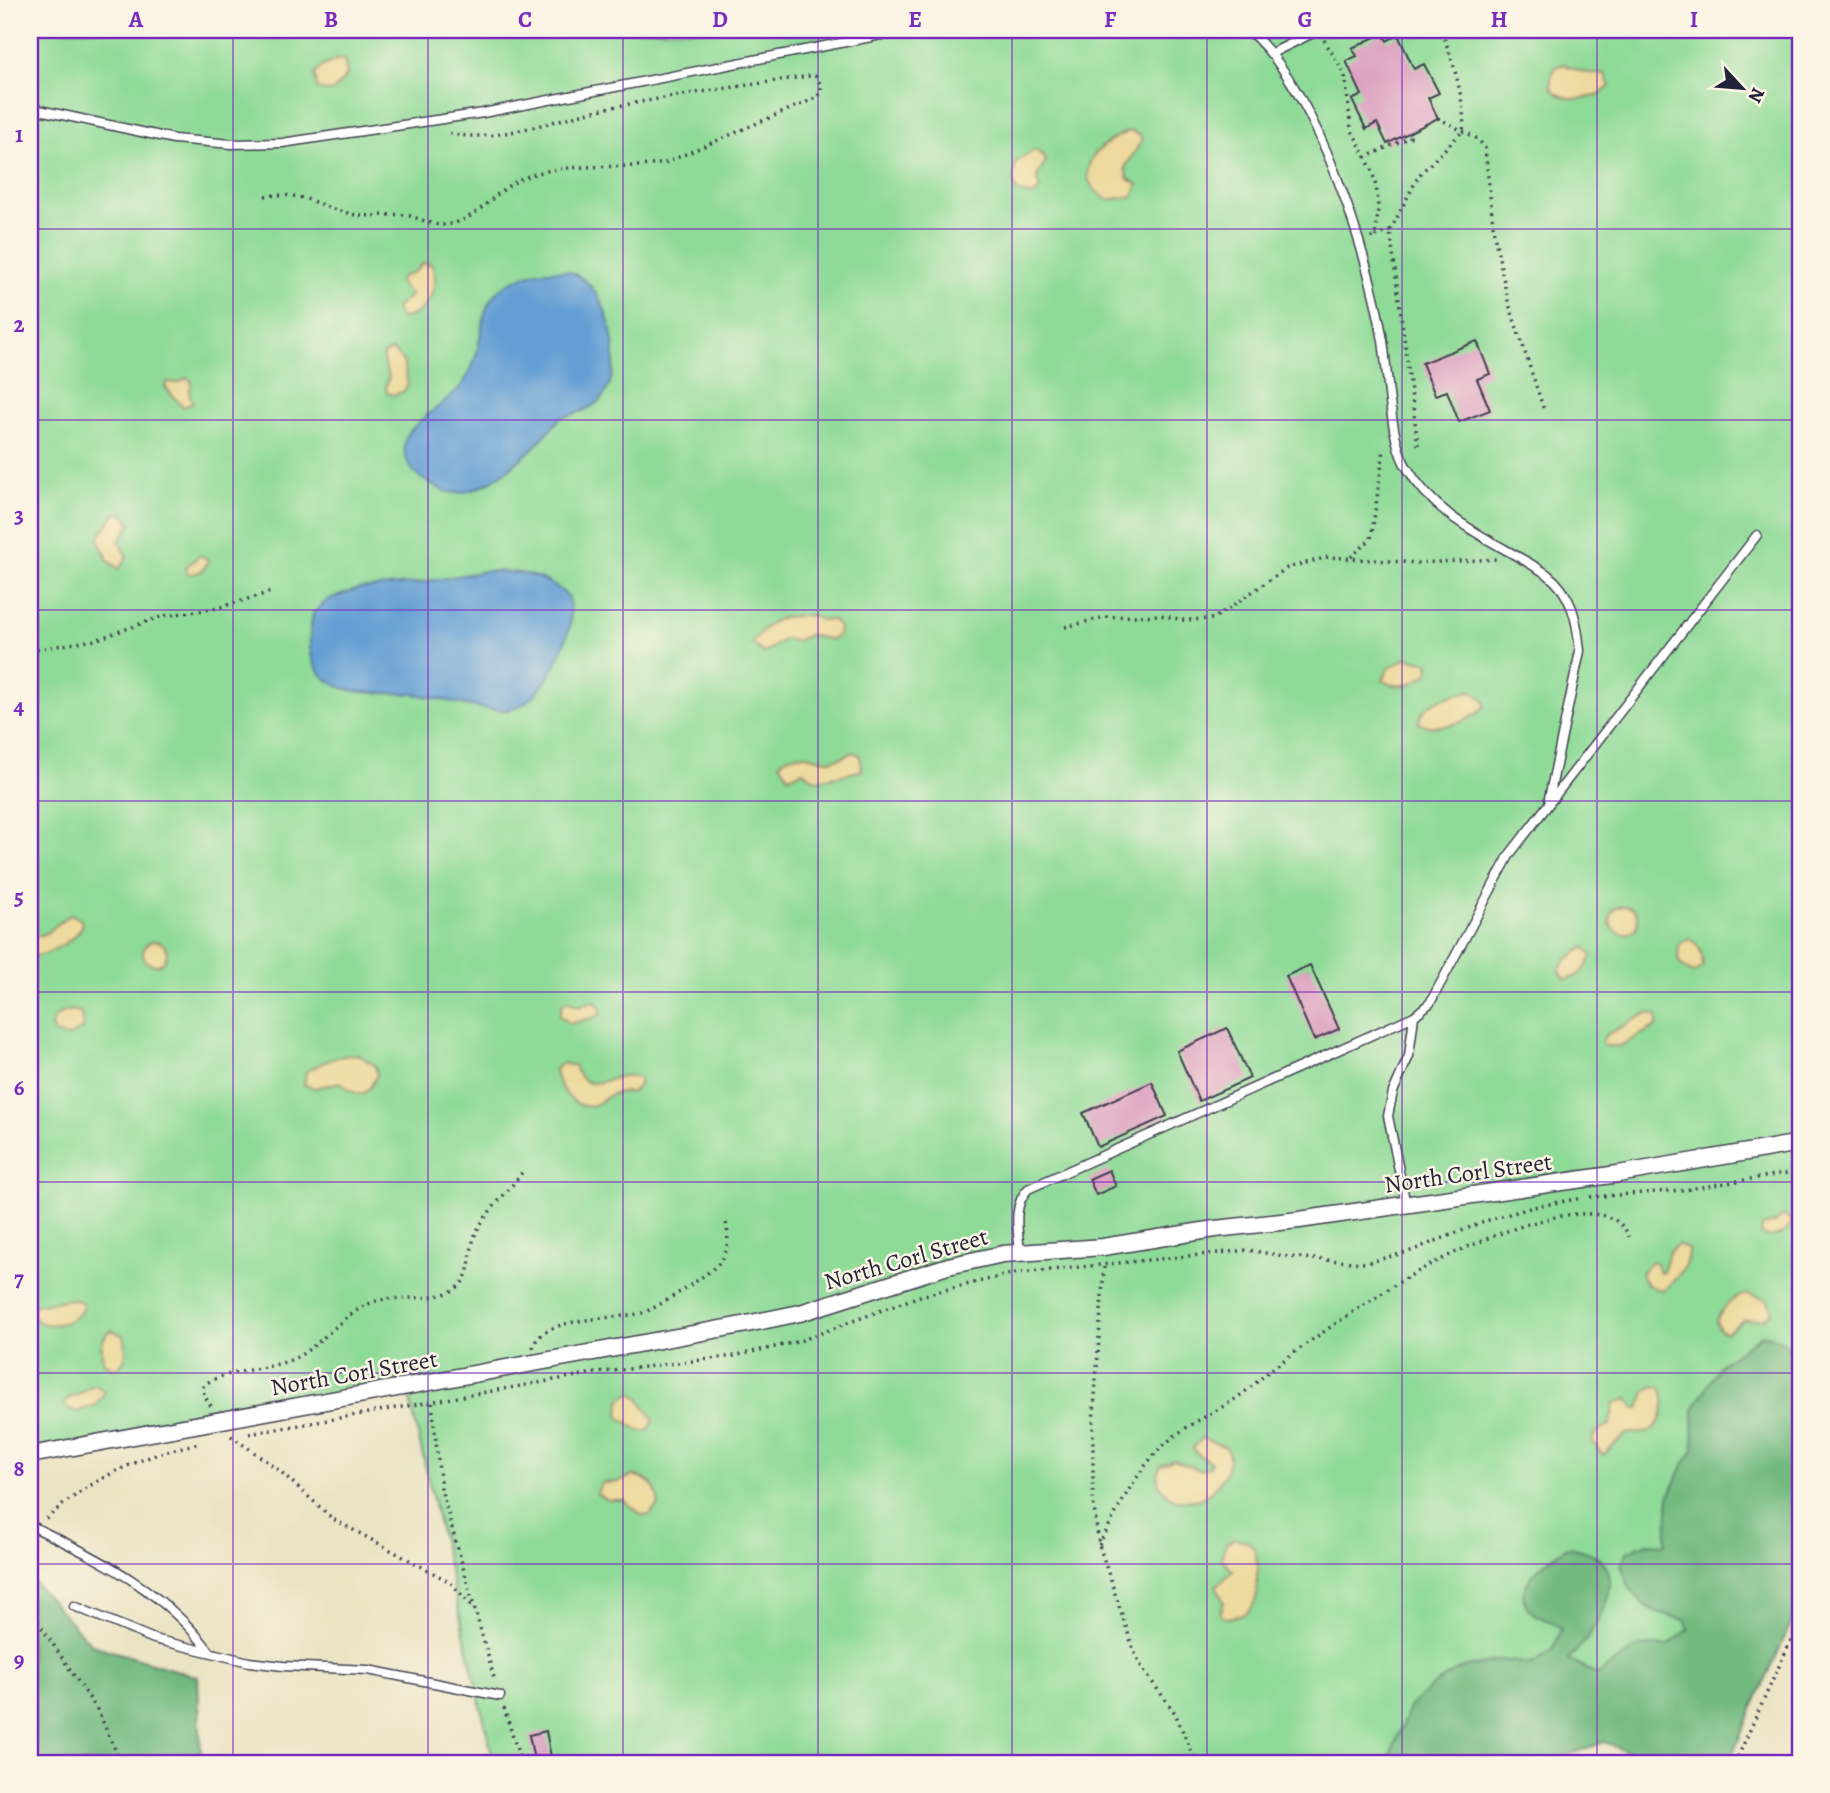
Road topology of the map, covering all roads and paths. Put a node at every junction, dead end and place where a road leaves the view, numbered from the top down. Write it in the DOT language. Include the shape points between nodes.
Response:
graph roads {
  1 [pos="907,30"];
  2 [pos="1248,30"];
  3 [pos="1318,30"];
  4 [pos="1440,30"];
  5 [pos="1272,53"];
  6 [pos="30,108"];
  7 [pos="1438,118"];
  8 [pos="434,120"];
  9 [pos="1463,131"];
  10 [pos="1408,133"];
  11 [pos="1366,157"];
  12 [pos="265,196"];
  13 [pos="1390,231"];
  14 [pos="1375,236"];
  15 [pos="1360,243"];
  16 [pos="1544,410"];
  17 [pos="1418,445"];
  18 [pos="1384,449"];
  19 [pos="1757,535"];
  20 [pos="1508,553"];
  21 [pos="1350,558"];
  22 [pos="274,591"];
  23 [pos="1065,627"];
  24 [pos="30,650"];
  25 [pos="1548,803"];
  26 [pos="1414,1016"];
  27 [pos="1800,1143"];
  28 [pos="1800,1171"];
  29 [pos="1406,1205"];
  30 [pos="726,1222"];
  31 [pos="1629,1237"];
  32 [pos="1104,1247"];
  33 [pos="1020,1252"];
  34 [pos="1104,1266"];
  35 [pos="537,1363"];
  36 [pos="429,1383"];
  37 [pos="432,1403"];
  38 [pos="219,1440"];
  39 [pos="206,1442"];
  40 [pos="30,1455"];
  41 [pos="33,1527"];
  42 [pos="1099,1545"];
  43 [pos="74,1606"];
  44 [pos="30,1610"];
  45 [pos="1800,1620"];
  46 [pos="210,1652"];
  47 [pos="500,1696"];
  48 [pos="121,1763"];
  49 [pos="521,1763"];
  50 [pos="1195,1763"];
  51 [pos="1735,1763"];
  1 -- 8 [label="lane"];
  2 -- 5 [label="lane"];
  3 -- 5 [label="lane"];
  3 -- 11 [label="path" via="1345,75 1351,129"];
  4 -- 9 [label="path" via="1456,82"];
  5 -- 15 [label="lane" via="1300,97"];
  6 -- 8 [label="lane" via="174,139 232,144 295,141"];
  7 -- 9 [label="path"];
  8 -- 12 [label="path" via="443,131 467,137 607,108 810,76 816,76 822,86 818,97 665,163 573,168 525,177 453,223 431,223 404,215 358,216 303,196"];
  9 -- 13 [label="path" via="1419,175"];
  9 -- 16 [label="path" via="1485,148 1494,234 1508,301"];
  10 -- 11 [label="path" via="1410,137"];
  11 -- 14 [label="path" via="1379,187"];
  13 -- 14 [label="path"];
  13 -- 17 [label="path"];
  14 -- 15 [label="path"];
  15 -- 20 [label="lane" via="1404,464 1447,515"];
  18 -- 21 [label="path" via="1371,539"];
  19 -- 25 [label="lane"];
  20 -- 21 [label="path" via="1490,562 1462,564"];
  20 -- 25 [label="lane" via="1560,584 1578,629 1577,672"];
  21 -- 23 [label="path" via="1328,557 1287,568 1213,619 1106,617"];
  22 -- 24 [label="path" via="218,608 163,616 94,640"];
  25 -- 26 [label="lane" via="1510,854 1437,992"];
  26 -- 29 [label="lane" via="1409,1056 1388,1116"];
  26 -- 33 [label="lane" via="1040,1181 1020,1197"];
  27 -- 29 [label="street, North Corl Street"];
  28 -- 34 [label="path" via="1532,1207 1365,1263 1248,1250"];
  29 -- 32 [label="street, North Corl Street"];
  30 -- 35 [label="path" via="720,1263 644,1313 598,1317 545,1332 533,1347"];
  31 -- 42 [label="path" via="1615,1219 1578,1212 1554,1216 1492,1238 1399,1283 1167,1442 1150,1460"];
  32 -- 33 [label="street, North Corl Street"];
  32 -- 34 [label="path"];
  33 -- 35 [label="street, North Corl Street" via="948,1266 800,1313"];
  34 -- 37 [label="path" via="1011,1274 958,1286 871,1312 797,1342 734,1356 599,1372"];
  34 -- 42 [label="path" via="1093,1424 1093,1500"];
  35 -- 36 [label="street, North Corl Street"];
  36 -- 37 [label="path"];
  36 -- 40 [label="street, North Corl Street"];
  37 -- 38 [label="path"];
  37 -- 47 [label="path" via="441,1489"];
  39 -- 41 [label="path" via="147,1457 115,1471"];
  41 -- 46 [label="lane" via="141,1584"];
  42 -- 50 [label="path" via="1134,1651 1175,1713"];
  43 -- 46 [label="lane" via="154,1639"];
  44 -- 48 [label="path" via="98,1711"];
  45 -- 51 [label="path"];
  46 -- 47 [label="lane" via="283,1666 368,1670"];
  47 -- 49 [label="path"];
}
